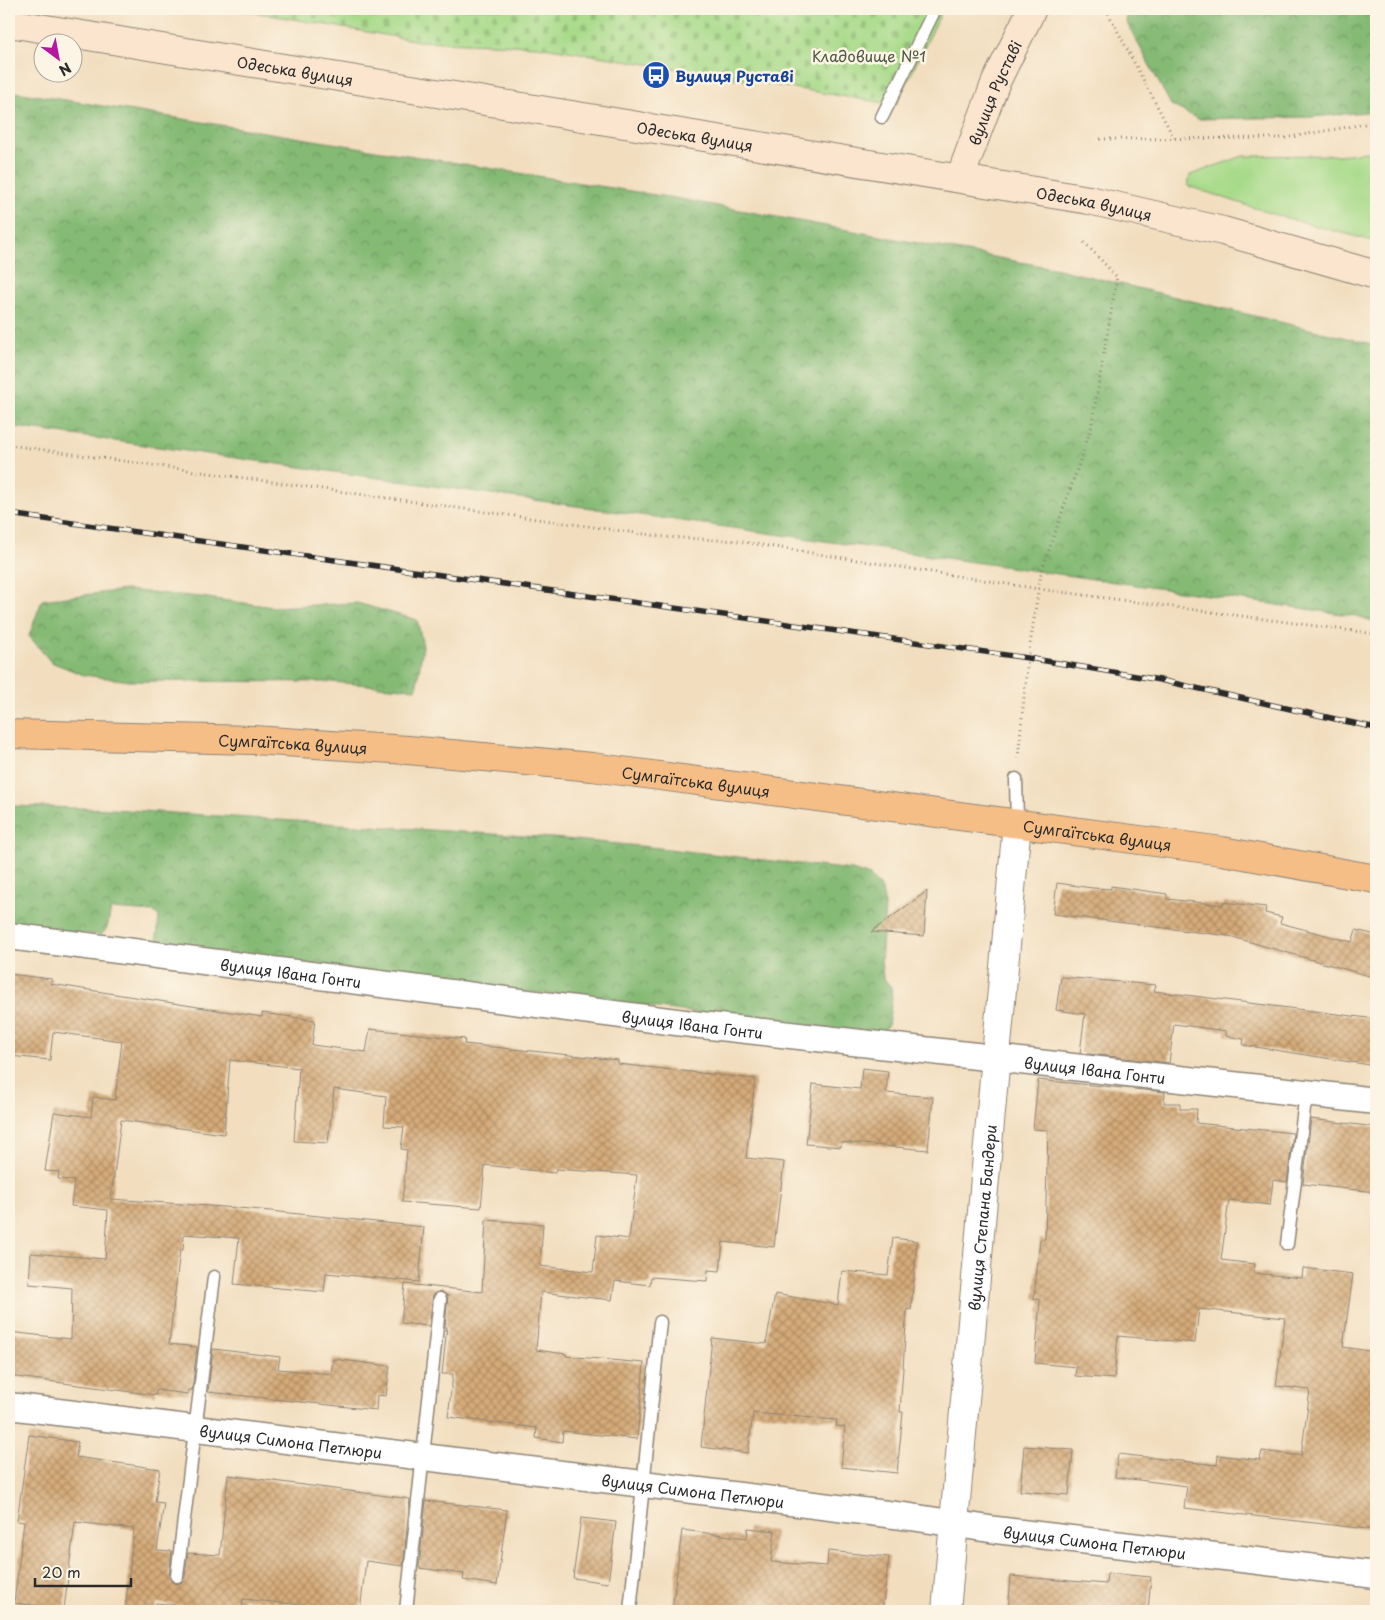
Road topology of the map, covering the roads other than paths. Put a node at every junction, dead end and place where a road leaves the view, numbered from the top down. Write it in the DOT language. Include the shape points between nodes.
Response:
graph roads {
  1 [pos="935,9"];
  2 [pos="1032,9"];
  3 [pos="9,22"];
  4 [pos="882,117"];
  5 [pos="960,178"];
  6 [pos="1376,275"];
  7 [pos="9,734"];
  8 [pos="1016,779"];
  9 [pos="1017,823"];
  10 [pos="1376,879"];
  11 [pos="9,936"];
  12 [pos="997,1058"];
  13 [pos="1306,1093"];
  14 [pos="1376,1101"];
  15 [pos="1287,1244"];
  16 [pos="214,1276"];
  17 [pos="440,1300"];
  18 [pos="660,1322"];
  19 [pos="9,1406"];
  20 [pos="195,1428"];
  21 [pos="423,1457"];
  22 [pos="643,1484"];
  23 [pos="955,1524"];
  24 [pos="1376,1575"];
  25 [pos="177,1576"];
  26 [pos="406,1611"];
  27 [pos="630,1611"];
  28 [pos="946,1611"];
  1 -- 4 [label="lane"];
  2 -- 5 [label="main road, вулиця Руставі" via="995,84"];
  3 -- 5 [label="main road, Одеська вулиця"];
  5 -- 6 [label="main road, Одеська вулиця" via="1088,200 1223,231"];
  7 -- 9 [label="main road, Сумгаїтська вулиця" via="253,740 408,750 592,767"];
  8 -- 9 [label="lane"];
  9 -- 10 [label="main road, Сумгаїтська вулиця" via="1222,851"];
  9 -- 12 [label="street, вулиця Степана Бандери"];
  11 -- 12 [label="street, вулиця Івана Гонти" via="692,1024"];
  12 -- 13 [label="street, вулиця Івана Гонти"];
  12 -- 23 [label="street, вулиця Степана Бандери"];
  13 -- 14 [label="street, вулиця Івана Гонти"];
  13 -- 15 [label="lane"];
  16 -- 20 [label="lane"];
  17 -- 21 [label="lane"];
  18 -- 22 [label="lane"];
  19 -- 20 [label="street, вулиця Симона Петлюри"];
  20 -- 21 [label="street, вулиця Симона Петлюри"];
  20 -- 25 [label="lane"];
  21 -- 22 [label="street, вулиця Симона Петлюри"];
  21 -- 26 [label="lane"];
  22 -- 23 [label="street, вулиця Симона Петлюри"];
  22 -- 27 [label="lane"];
  23 -- 24 [label="street, вулиця Симона Петлюри"];
  23 -- 28 [label="street, вулиця Степана Бандери"];
}
